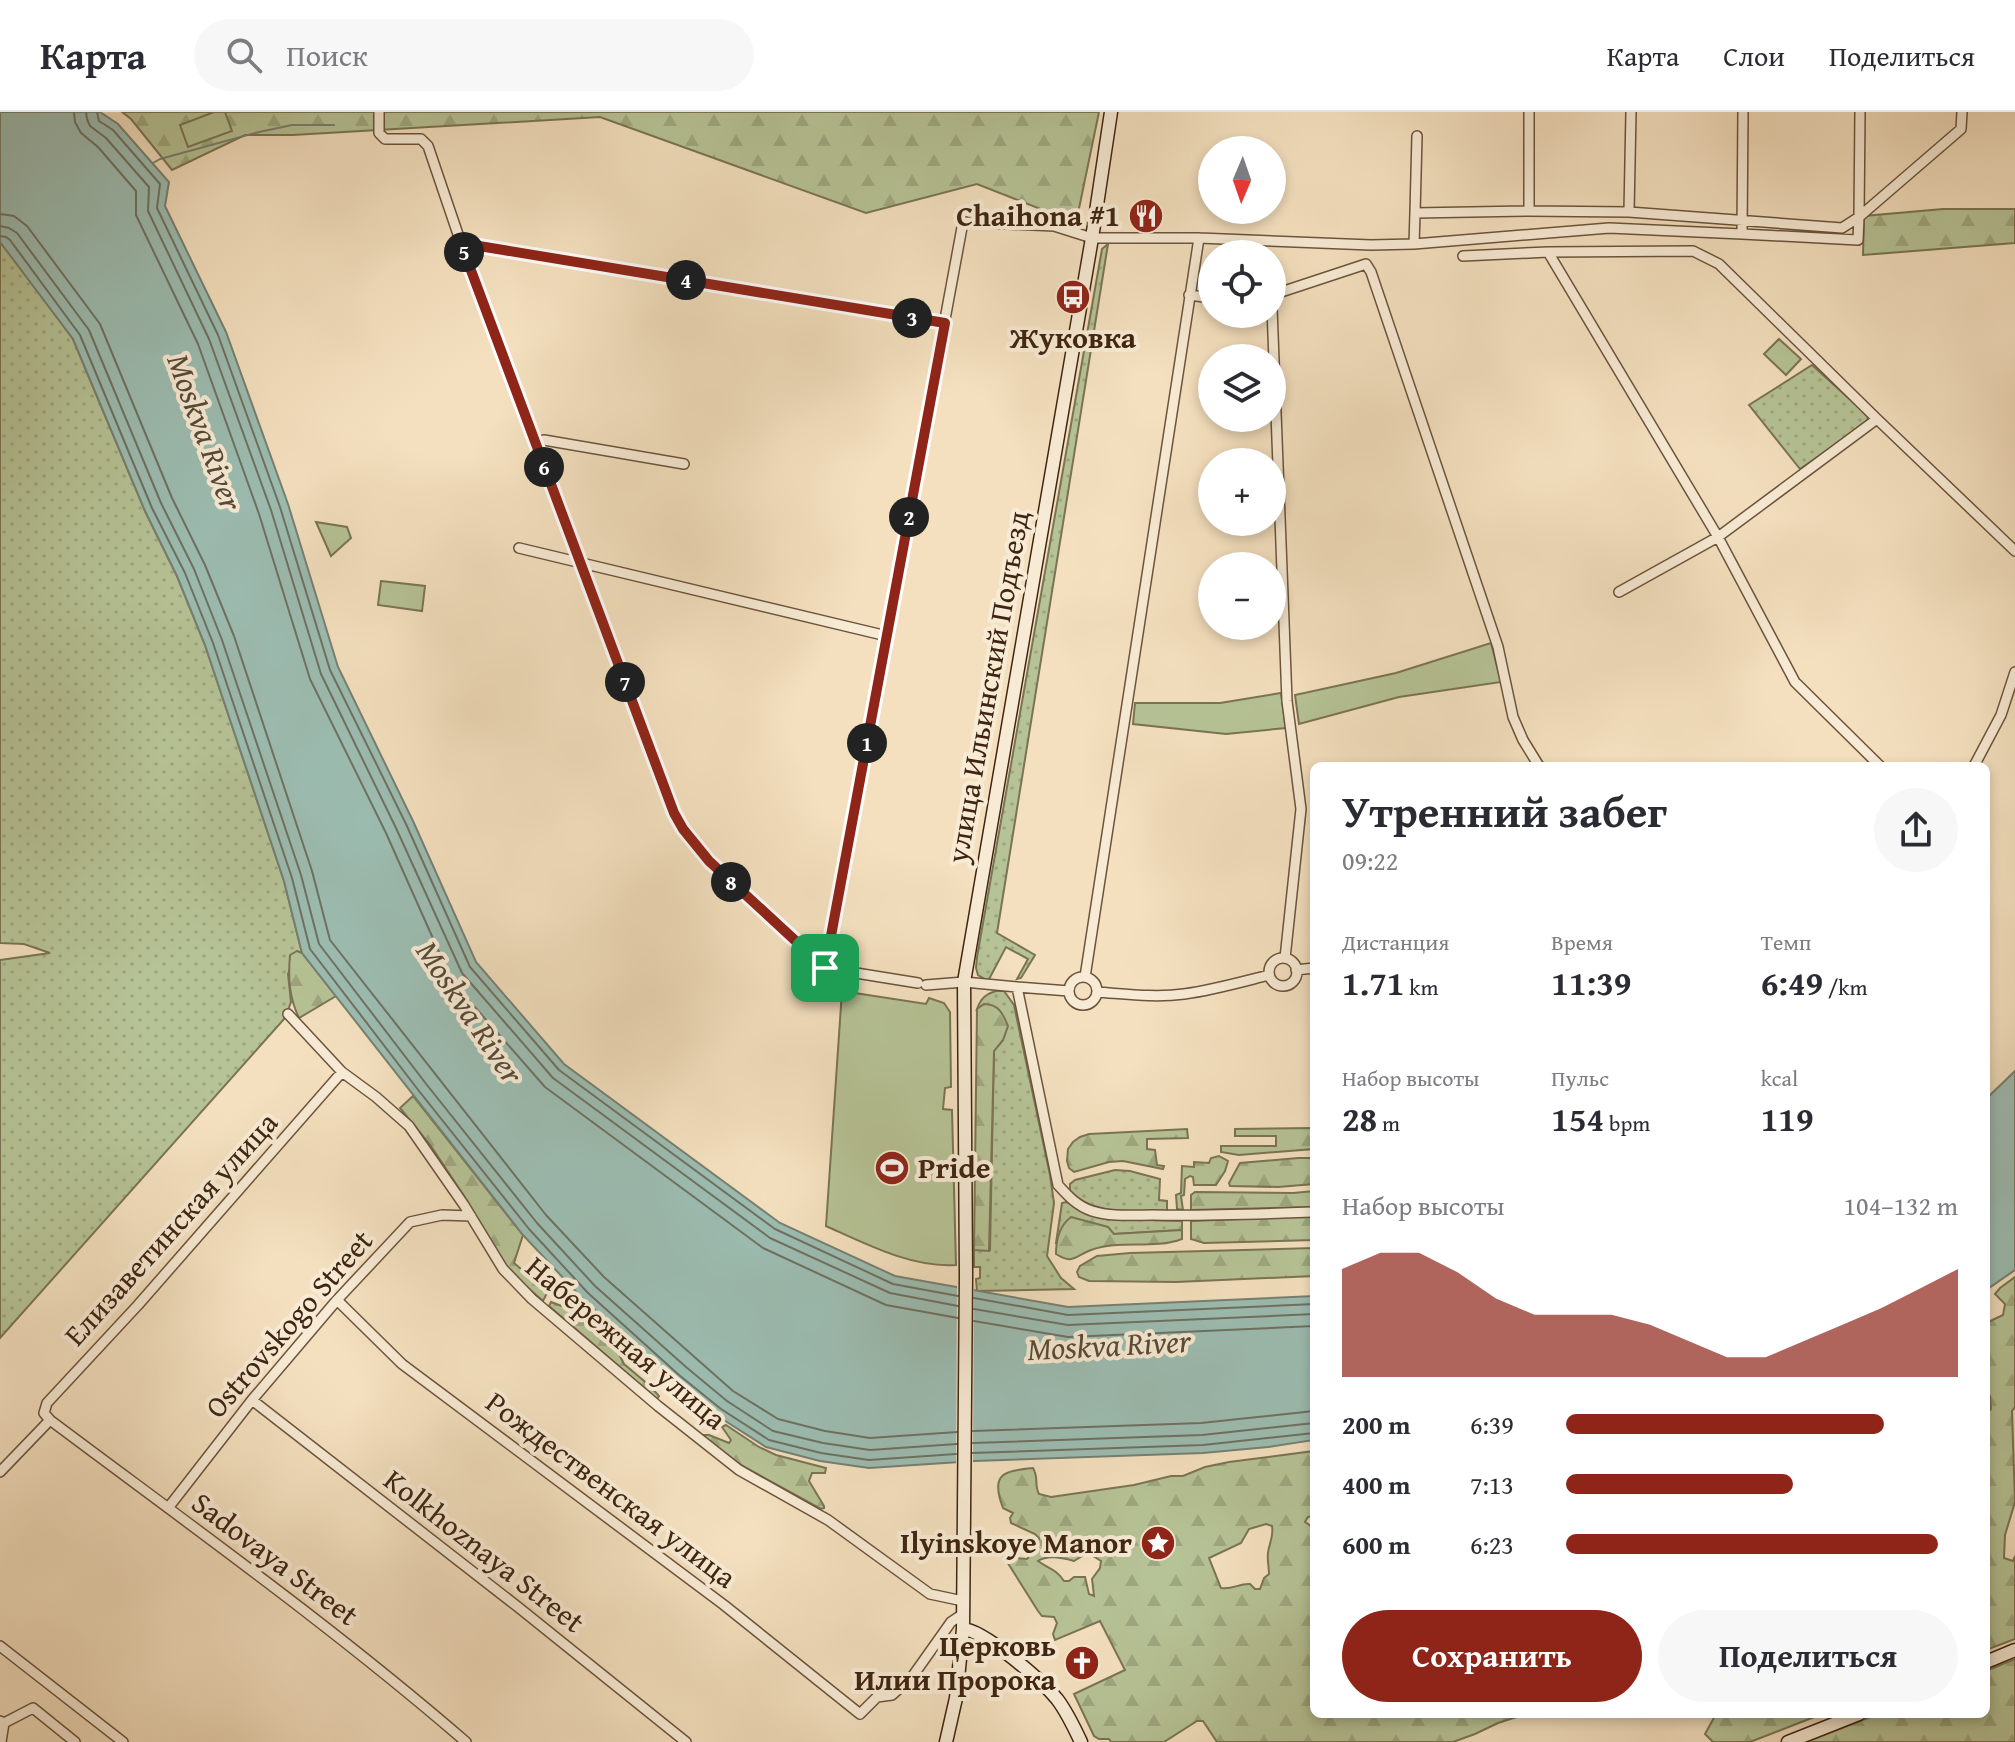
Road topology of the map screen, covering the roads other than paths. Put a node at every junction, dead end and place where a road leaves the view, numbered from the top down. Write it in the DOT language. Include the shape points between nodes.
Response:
graph roads {
  1 [pos="379,112"];
  2 [pos="1111,112"];
  3 [pos="1529,112"];
  4 [pos="1631,112"];
  5 [pos="1743,112"];
  6 [pos="1860,112"];
  7 [pos="1962,112"];
  8 [pos="1417,136"];
  9 [pos="1529,211"];
  10 [pos="1629,212"];
  11 [pos="1415,213"];
  12 [pos="1859,217"];
  13 [pos="1741,222"];
  14 [pos="1742,234"];
  15 [pos="1092,238"];
  16 [pos="1199,238"];
  17 [pos="1414,244"];
  18 [pos="463,249"];
  19 [pos="1548,252"];
  20 [pos="1463,256"];
  21 [pos="1286,290"];
  22 [pos="1189,295"];
  23 [pos="1198,296"];
  24 [pos="945,323"];
  25 [pos="1273,328"];
  26 [pos="1877,419"];
  27 [pos="535,443"];
  28 [pos="684,464"];
  29 [pos="1718,537"];
  30 [pos="519,548"];
  31 [pos="2015,551"];
  32 [pos="581,562"];
  33 [pos="1619,592"];
  34 [pos="887,636"];
  35 [pos="2015,672"];
  36 [pos="1537,762"];
  37 [pos="1876,762"];
  38 [pos="1976,762"];
  39 [pos="1285,958"];
  40 [pos="825,968"];
  41 [pos="1310,968"];
  42 [pos="1296,970"];
  43 [pos="1269,975"];
  44 [pos="1085,977"];
  45 [pos="964,982"];
  46 [pos="1017,987"];
  47 [pos="1069,991"];
  48 [pos="1097,992"];
  49 [pos="288,1014"];
  50 [pos="342,1072"];
  51 [pos="1310,1212"];
  52 [pos="471,1216"];
  53 [pos="337,1300"];
  54 [pos="252,1400"];
  55 [pos="50,1420"];
  56 [pos="0,1472"];
  57 [pos="168,1508"];
  58 [pos="963,1607"];
  59 [pos="963,1629"];
  60 [pos="0,1646"];
  61 [pos="2015,1650"];
  62 [pos="1990,1660"];
  63 [pos="1849,1718"];
  64 [pos="2,1722"];
  65 [pos="1,1742"];
  66 [pos="75,1742"];
  67 [pos="123,1742"];
  68 [pos="466,1742"];
  69 [pos="686,1742"];
  70 [pos="946,1742"];
  71 [pos="1081,1742"];
  72 [pos="1788,1742"];
  1 -- 18 [label="street" via="379,133 385,139 421,139 428,146"];
  2 -- 15 [label="main road, улица Ильинский Подъезд"];
  3 -- 9 [label="street"];
  4 -- 10 [label="street"];
  5 -- 13 [label="street"];
  6 -- 12 [label="street"];
  7 -- 12 [label="street" via="1961,129"];
  8 -- 11 [label="street"];
  9 -- 10 [label="street"];
  9 -- 11 [label="street"];
  10 -- 13 [label="street"];
  11 -- 17 [label="street"];
  12 -- 13 [label="street" via="1842,228"];
  12 -- 14 [label="street" via="1858,240"];
  13 -- 14 [label="street"];
  14 -- 17 [label="street" via="1609,228"];
  15 -- 16 [label="street"];
  15 -- 24 [label="street" via="1054,226 963,222"];
  15 -- 45 [label="main road, улица Ильинский Подъезд"];
  16 -- 17 [label="street"];
  16 -- 22 [label="street"];
  18 -- 24 [label="street" via="473,245"];
  18 -- 27 [label="street"];
  19 -- 20 [label="street"];
  19 -- 26 [label="street" via="1693,251 1719,264"];
  19 -- 29 [label="street"];
  21 -- 36 [label="street" via="1366,264 1371,272 1498,647 1517,729"];
  22 -- 23 [label="street"];
  22 -- 44 [label="street"];
  24 -- 34 [label="street"];
  25 -- 39 [label="street" via="1287,701 1301,809"];
  26 -- 29 [label="street"];
  26 -- 31 [label="street"];
  27 -- 28 [label="street" via="544,440"];
  27 -- 32 [label="street"];
  29 -- 33 [label="street"];
  29 -- 37 [label="street" via="1795,682"];
  30 -- 32 [label="street"];
  32 -- 34 [label="street"];
  32 -- 40 [label="street" via="683,829 709,861"];
  34 -- 40 [label="street"];
  35 -- 38 [label="street" via="2001,715"];
  39 -- 42 [label="street"];
  39 -- 43 [label="street" via="1274,960"];
  40 -- 45 [label="street" via="922,984"];
  41 -- 42 [label="street"];
  42 -- 43 [label="street" via="1293,981 1284,986"];
  43 -- 48 [label="street" via="1181,995"];
  44 -- 47 [label="street" via="1072,982"];
  44 -- 48 [label="street"];
  45 -- 46 [label="street"];
  45 -- 58 [label="main road, улица Ильинский Подъезд"];
  46 -- 47 [label="street"];
  46 -- 51 [label="street" via="1058,1185 1070,1199 1091,1211 1124,1215"];
  47 -- 48 [label="street" via="1080,1005 1093,1001"];
  49 -- 50 [label="street, Набережная улица"];
  50 -- 52 [label="street, Набережная улица" via="409,1126"];
  50 -- 55 [label="street, Елизаветинская улица" via="47,1403 44,1413"];
  52 -- 53 [label="street, Ostrovskogo Street" via="410,1222"];
  52 -- 58 [label="street, Набережная улица" via="512,1280 658,1406 739,1470 828,1520 930,1594"];
  53 -- 54 [label="street, Ostrovskogo Street"];
  53 -- 58 [label="street, Рождественская улица" via="402,1364 724,1605 860,1714 912,1677"];
  54 -- 57 [label="street, Ostrovskogo Street"];
  54 -- 69 [label="street, Kolkhoznaya Street"];
  55 -- 56 [label="street"];
  55 -- 57 [label="street, Sadovaya Street"];
  57 -- 68 [label="street, Sadovaya Street" via="368,1659"];
  58 -- 59 [label="main road, улица Ильинский Подъезд"];
  59 -- 70 [label="main road, улица Ильинский Подъезд"];
  59 -- 71 [label="main road" via="974,1631 1048,1689"];
  60 -- 67 [label="street"];
  61 -- 62 [label="main road"];
  63 -- 72 [label="main road"];
  64 -- 65 [label="street"];
  64 -- 66 [label="street" via="33,1708"];
}
